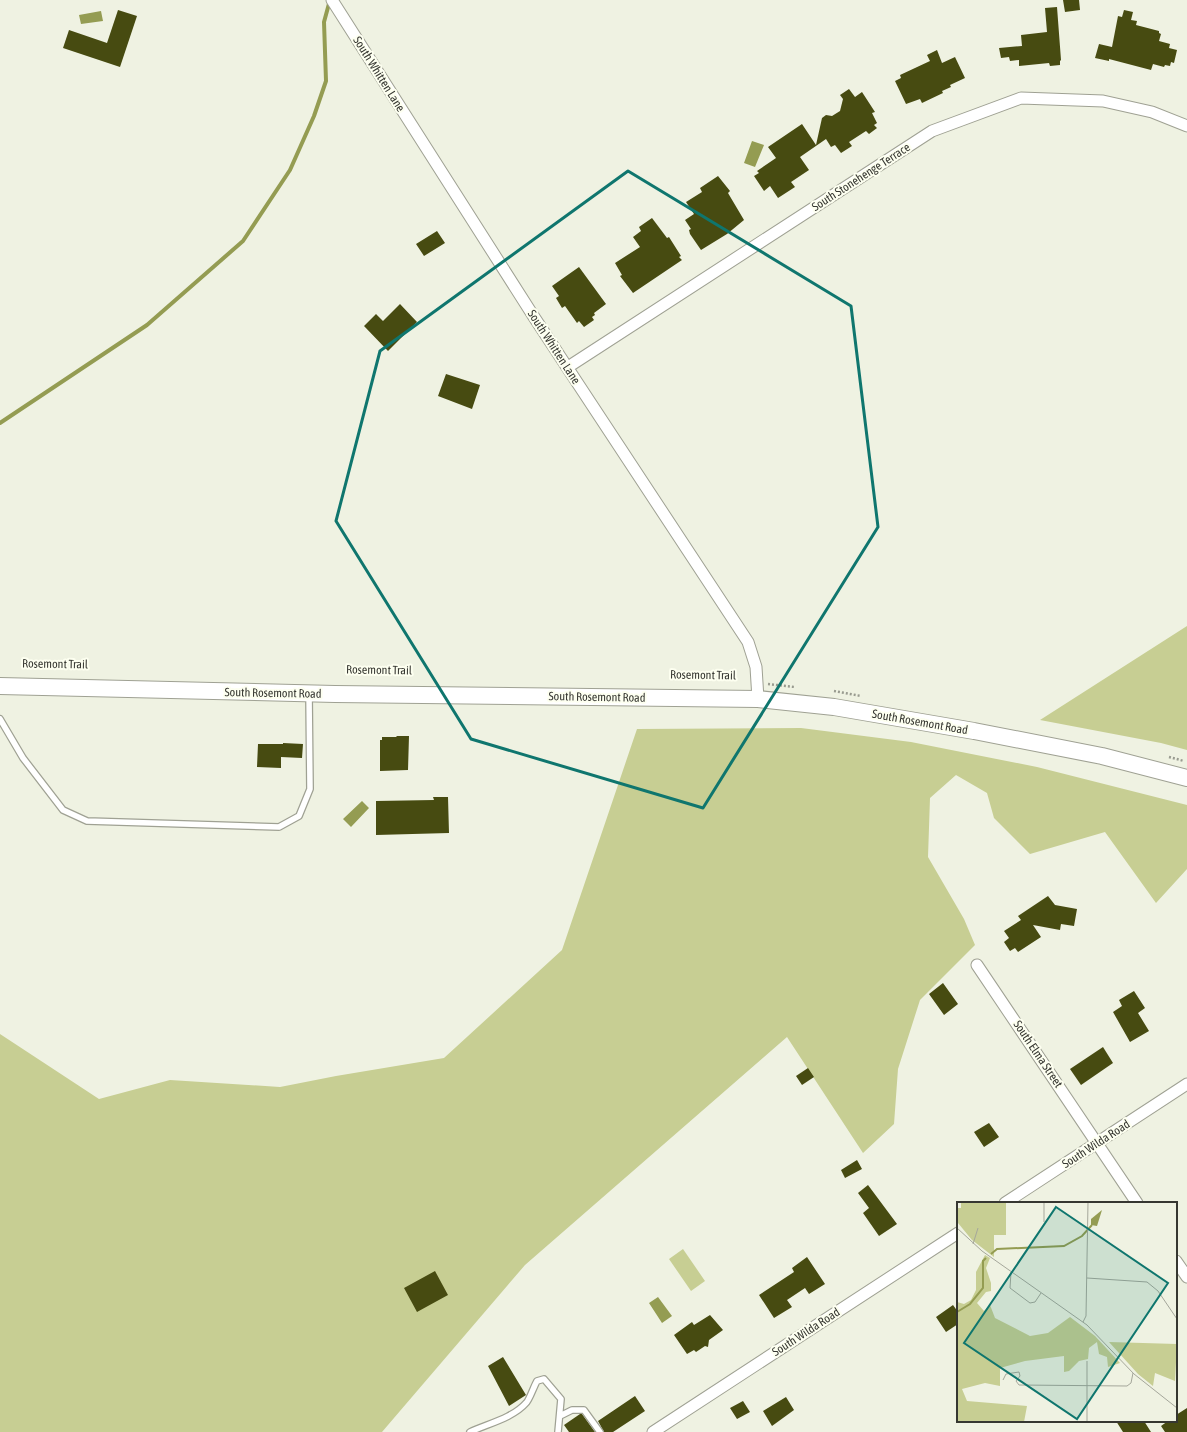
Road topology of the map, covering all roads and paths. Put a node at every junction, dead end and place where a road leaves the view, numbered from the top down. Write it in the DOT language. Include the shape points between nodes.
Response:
graph roads {
  1 [pos="332,0"];
  2 [pos="1187,126"];
  3 [pos="568,368"];
  4 [pos="0,686"];
  5 [pos="309,694"];
  6 [pos="758,700"];
  7 [pos="0,719"];
  8 [pos="1187,778"];
  9 [pos="978,965"];
  10 [pos="1187,1084"];
  11 [pos="1098,1143"];
  12 [pos="1007,1202"];
  13 [pos="1136,1202"];
  14 [pos="957,1234"];
  15 [pos="1177,1262"];
  16 [pos="1187,1277"];
  17 [pos="560,1416"];
  18 [pos="470,1432"];
  19 [pos="558,1432"];
  20 [pos="600,1432"];
  21 [pos="654,1432"];
  1 -- 3 [label="street, South Whitten Lane"];
  2 -- 3 [label="street, South Stonehenge Terrace" via="1152,112 1103,100 1021,98 932,131"];
  3 -- 6 [label="street, South Whitten Lane" via="748,642 756,667"];
  4 -- 5 [label="main road, South Rosemont Road"];
  5 -- 6 [label="main road, South Rosemont Road"];
  5 -- 7 [label="lane" via="310,789 299,816 279,827 87,821 63,810 23,758"];
  6 -- 8 [label="main road, South Rosemont Road" via="834,707 974,731 1102,756"];
  9 -- 11 [label="street, South Elma Street"];
  10 -- 11 [label="street, South Wilda Road"];
  11 -- 12 [label="street, South Wilda Road"];
  11 -- 13 [label="street, South Elma Street"];
  14 -- 21 [label="street, South Wilda Road"];
  15 -- 16 [label="street"];
  17 -- 18 [label="lane" via="561,1399 544,1379 537,1381 527,1403 514,1412"];
  17 -- 19 [label="lane"];
  17 -- 20 [label="lane" via="572,1410 584,1410"];
}
